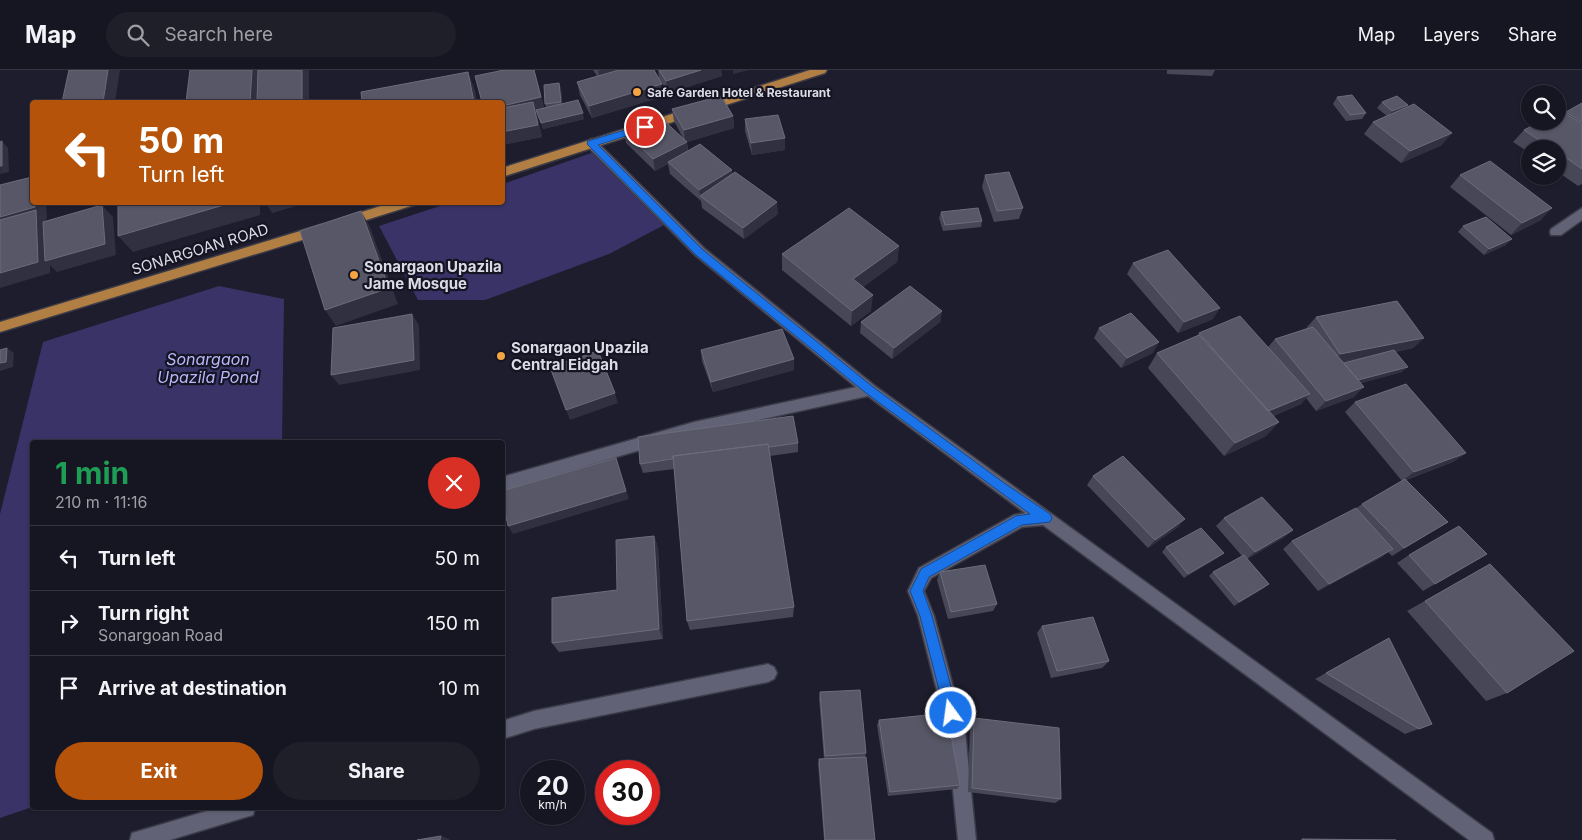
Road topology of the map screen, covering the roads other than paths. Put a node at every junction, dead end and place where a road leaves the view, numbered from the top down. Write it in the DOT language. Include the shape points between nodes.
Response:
graph roads {
  1 [pos="821,70"];
  2 [pos="591,144"];
  3 [pos="505,172"];
  4 [pos="400,205"];
  5 [pos="1582,213"];
  6 [pos="1556,232"];
  7 [pos="0,327"];
  8 [pos="870,390"];
  9 [pos="505,483"];
  10 [pos="1046,518"];
  11 [pos="768,673"];
  12 [pos="505,729"];
  13 [pos="239,810"];
  14 [pos="139,840"];
  15 [pos="967,840"];
  16 [pos="1485,840"];
  1 -- 2 [label="main road"];
  2 -- 3 [label="main road"];
  2 -- 8 [label="street" via="700,252"];
  4 -- 7 [label="main road, SONARGOAN ROAD"];
  5 -- 6 [label="street"];
  8 -- 9 [label="street" via="694,428"];
  8 -- 10 [label="street"];
  10 -- 15 [label="street" via="1020,520 994,534 925,573 916,591 926,616 956,731"];
  10 -- 16 [label="street"];
  11 -- 12 [label="street" via="534,720"];
  13 -- 14 [label="street"];
}
